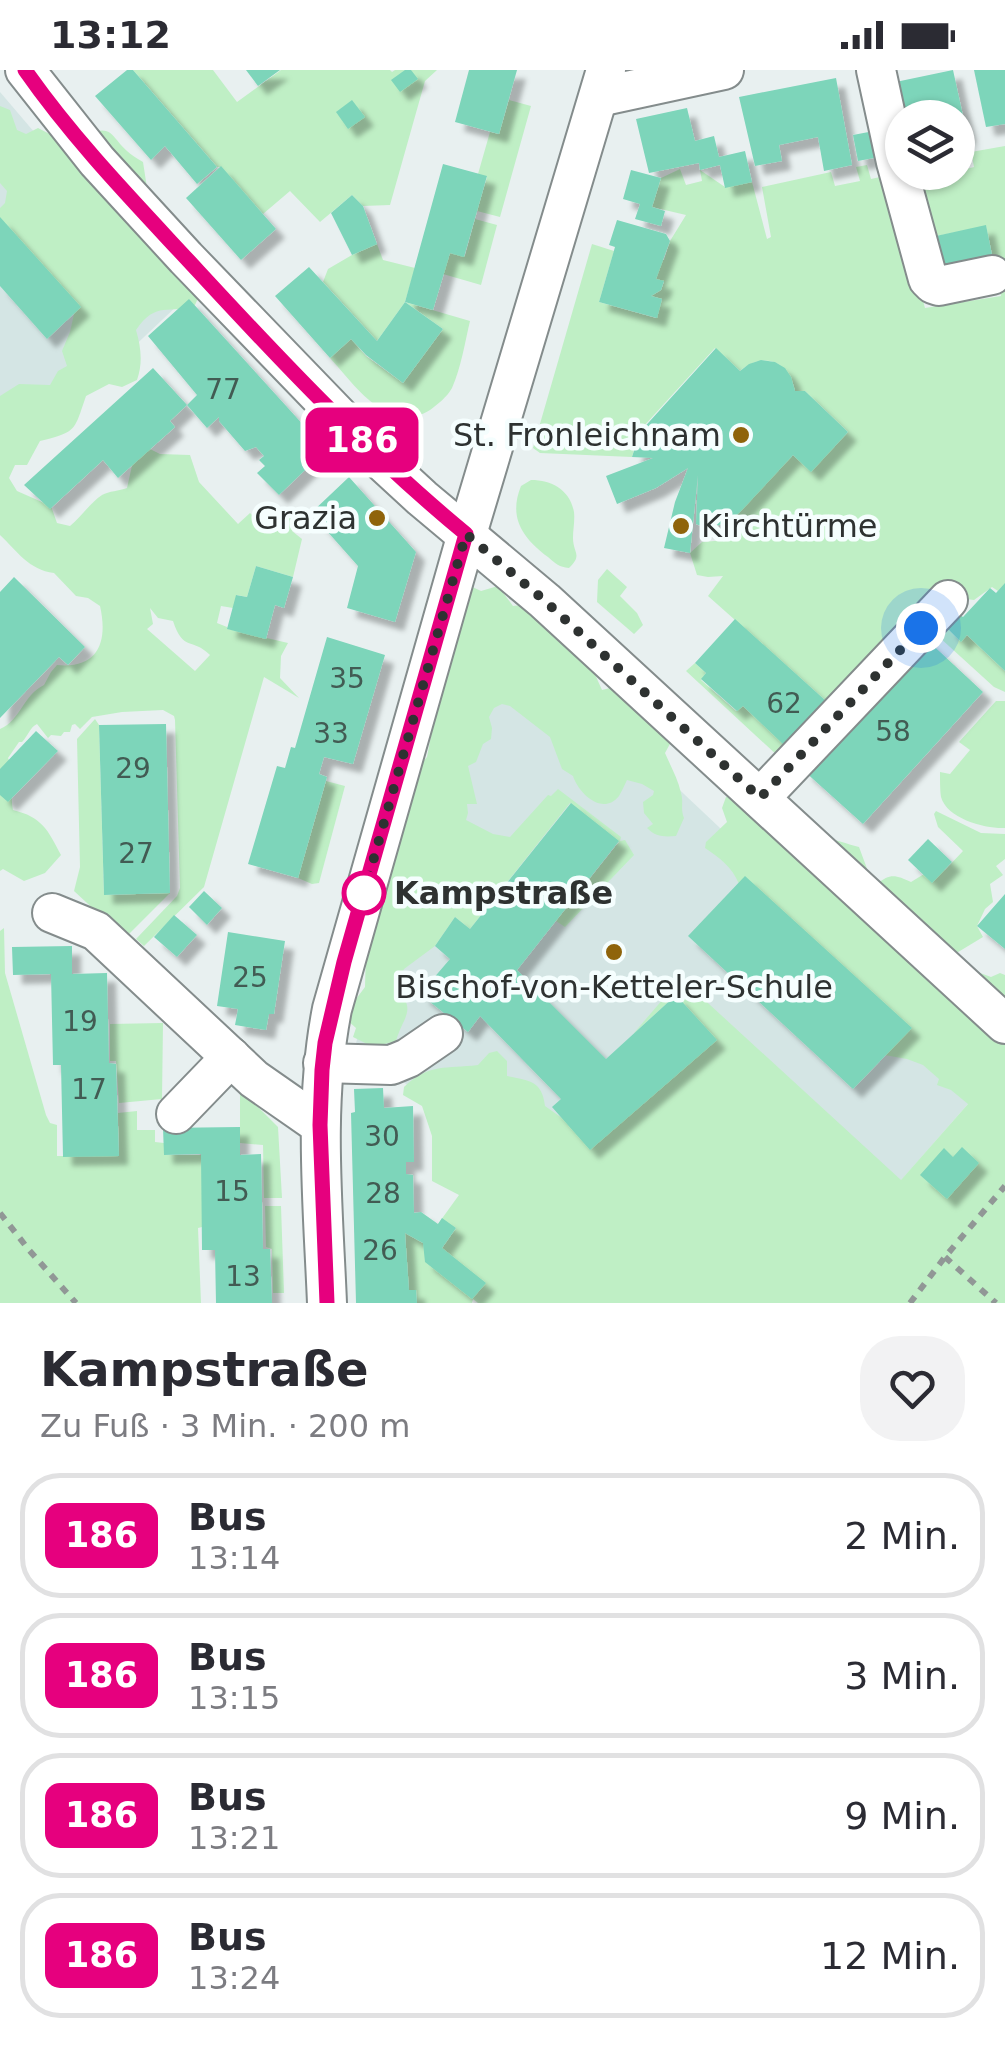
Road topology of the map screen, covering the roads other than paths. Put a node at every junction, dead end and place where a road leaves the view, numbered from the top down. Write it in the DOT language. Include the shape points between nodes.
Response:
graph roads {
  1 [pos="25,70"];
  2 [pos="724,70"];
  3 [pos="876,70"];
  4 [pos="602,83"];
  5 [pos="992,276"];
  6 [pos="466,534"];
  7 [pos="948,600"];
  8 [pos="760,798"];
  9 [pos="52,913"];
  10 [pos="1005,1024"];
  11 [pos="443,1034"];
  12 [pos="231,1058"];
  13 [pos="323,1063"];
  14 [pos="176,1114"];
  15 [pos="320,1125"];
  16 [pos="327,1303"];
  1 -- 6 [label="street" via="98,161 256,333"];
  2 -- 4 [label="street"];
  3 -- 5 [label="street" via="928,279 939,286"];
  4 -- 6 [label="street"];
  6 -- 8 [label="street"];
  6 -- 13 [label="street" via="344,962"];
  7 -- 8 [label="street"];
  8 -- 10 [label="street"];
  9 -- 12 [label="street" via="96,930"];
  11 -- 13 [label="street" via="391,1064"];
  12 -- 14 [label="street"];
  12 -- 15 [label="street"];
  13 -- 15 [label="street"];
  15 -- 16 [label="street"];
}
